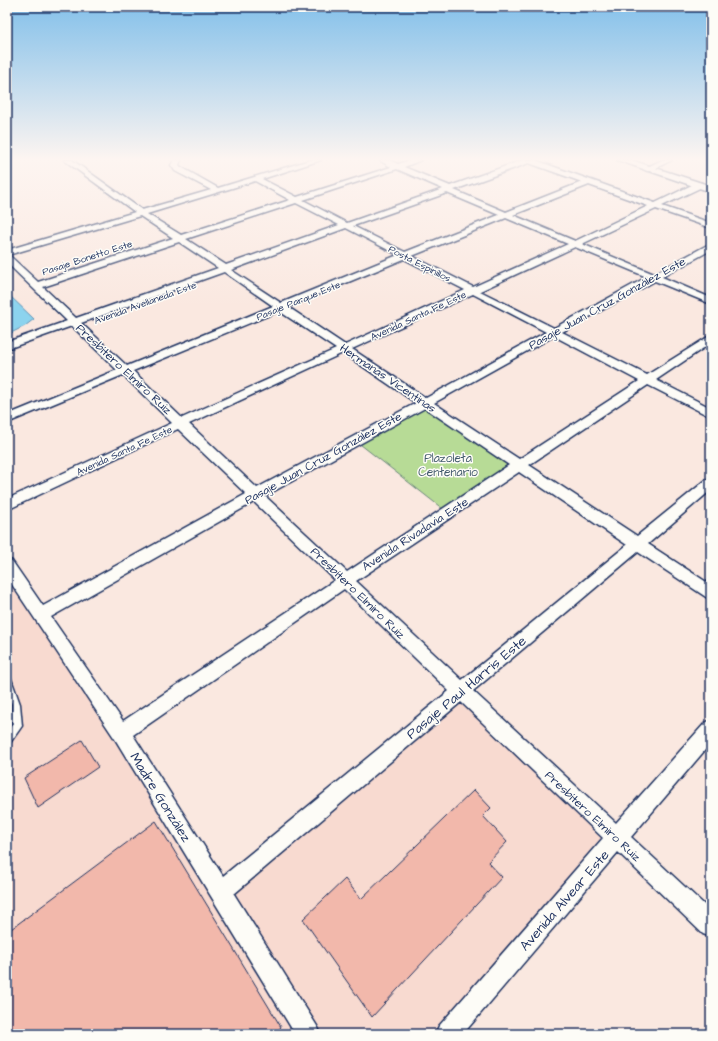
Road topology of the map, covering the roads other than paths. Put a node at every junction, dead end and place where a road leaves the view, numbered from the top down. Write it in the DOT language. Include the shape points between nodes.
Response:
graph roads {
  1 [pos="135,209"];
  2 [pos="156,209"];
  3 [pos="270,209"];
  4 [pos="314,209"];
  5 [pos="395,209"];
  6 [pos="491,209"];
  7 [pos="526,209"];
  8 [pos="651,209"];
  9 [pos="663,209"];
  10 [pos="141,213"];
  11 [pos="508,216"];
  12 [pos="347,226"];
  13 [pos="711,226"];
  14 [pos="179,238"];
  15 [pos="575,244"];
  16 [pos="711,246"];
  17 [pos="7,253"];
  18 [pos="406,255"];
  19 [pos="7,258"];
  20 [pos="230,269"];
  21 [pos="653,278"];
  22 [pos="36,286"];
  23 [pos="472,290"];
  24 [pos="711,301"];
  25 [pos="281,307"];
  26 [pos="76,324"];
  27 [pos="553,333"];
  28 [pos="711,338"];
  29 [pos="7,346"];
  30 [pos="345,349"];
  31 [pos="7,351"];
  32 [pos="126,370"];
  33 [pos="647,380"];
  34 [pos="424,403"];
  35 [pos="711,413"];
  36 [pos="7,419"];
  37 [pos="181,423"];
  38 [pos="518,466"];
  39 [pos="711,483"];
  40 [pos="255,495"];
  41 [pos="7,506"];
  42 [pos="637,545"];
  43 [pos="7,565"];
  44 [pos="345,581"];
  45 [pos="711,593"];
  46 [pos="41,615"];
  47 [pos="7,679"];
  48 [pos="461,691"];
  49 [pos="711,729"];
  50 [pos="121,733"];
  51 [pos="7,740"];
  52 [pos="618,839"];
  53 [pos="220,892"];
  54 [pos="711,926"];
  55 [pos="309,1034"];
  56 [pos="447,1034"];
  1 -- 10 [label="street, Hermanas Vicentinas"];
  2 -- 10 [label="street"];
  3 -- 14 [label="street, Pasaje Bonetto Este"];
  4 -- 12 [label="street, Posta Espinillos"];
  5 -- 12 [label="street, Avenida Avellaneda Este"];
  6 -- 11 [label="street"];
  7 -- 11 [label="street, Pasaje Parque Este"];
  8 -- 15 [label="street, Avenida Santa Fe Este"];
  9 -- 13 [label="street"];
  10 -- 14 [label="street, Hermanas Vicentinas"];
  10 -- 17 [label="street"];
  11 -- 15 [label="street"];
  11 -- 18 [label="street, Pasaje Parque Este"];
  12 -- 18 [label="street, Posta Espinillos"];
  12 -- 20 [label="street, Avenida Avellaneda Este"];
  14 -- 20 [label="street, Hermanas Vicentinas"];
  14 -- 22 [label="street, Pasaje Bonetto Este"];
  15 -- 21 [label="street"];
  15 -- 23 [label="street, Avenida Santa Fe Este"];
  16 -- 21 [label="street, Pasaje Juan Cruz González Este"];
  18 -- 23 [label="street, Posta Espinillos"];
  18 -- 25 [label="street, Pasaje Parque Este"];
  19 -- 22 [label="street, Presbítero Elmiro Ruiz"];
  20 -- 25 [label="street, Hermanas Vicentinas"];
  20 -- 26 [label="street, Avenida Avellaneda Este"];
  21 -- 24 [label="street"];
  21 -- 27 [label="street, Pasaje Juan Cruz González Este"];
  22 -- 26 [label="street, Presbítero Elmiro Ruiz"];
  23 -- 27 [label="street, Posta Espinillos"];
  23 -- 30 [label="street, Avenida Santa Fe Este"];
  25 -- 30 [label="street, Hermanas Vicentinas"];
  25 -- 32 [label="street, Pasaje Parque Este"];
  26 -- 29 [label="street, Avenida Avellaneda Este"];
  26 -- 31 [label="street, Avenida Avellaneda Este"];
  26 -- 32 [label="street, Presbítero Elmiro Ruiz"];
  27 -- 33 [label="street, Posta Espinillos"];
  27 -- 34 [label="street, Pasaje Juan Cruz González Este"];
  28 -- 33 [label="street, Avenida Rivadavia Este"];
  30 -- 34 [label="street, Hermanas Vicentinas"];
  30 -- 37 [label="street, Avenida Santa Fe Este"];
  32 -- 36 [label="street, Pasaje Parque Este"];
  32 -- 37 [label="street, Presbítero Elmiro Ruiz"];
  33 -- 35 [label="street, Posta Espinillos"];
  33 -- 38 [label="street, Avenida Rivadavia Este"];
  34 -- 38 [label="street, Hermanas Vicentinas"];
  34 -- 40 [label="street, Pasaje Juan Cruz González Este"];
  37 -- 40 [label="street, Presbítero Elmiro Ruiz"];
  37 -- 41 [label="street, Avenida Santa Fe Este"];
  38 -- 42 [label="street, Hermanas Vicentinas"];
  38 -- 44 [label="street, Avenida Rivadavia Este"];
  39 -- 42 [label="street, Pasaje Paul Harris Este"];
  40 -- 44 [label="street, Presbítero Elmiro Ruiz"];
  40 -- 46 [label="street, Pasaje Juan Cruz González Este"];
  42 -- 45 [label="street, Hermanas Vicentinas"];
  42 -- 48 [label="street, Pasaje Paul Harris Este"];
  43 -- 46 [label="street, Madre González"];
  44 -- 48 [label="street, Presbítero Elmiro Ruiz"];
  44 -- 50 [label="street, Avenida Rivadavia Este"];
  46 -- 50 [label="street, Madre González"];
  47 -- 51 [label="lane" via="16,704 17,726"];
  48 -- 52 [label="street, Presbítero Elmiro Ruiz"];
  48 -- 53 [label="street, Pasaje Paul Harris Este"];
  49 -- 52 [label="street, Avenida Alvear Este"];
  50 -- 53 [label="street, Madre González"];
  52 -- 54 [label="street, Presbítero Elmiro Ruiz"];
  52 -- 56 [label="street, Avenida Alvear Este"];
  53 -- 55 [label="street, Madre González"];
}
